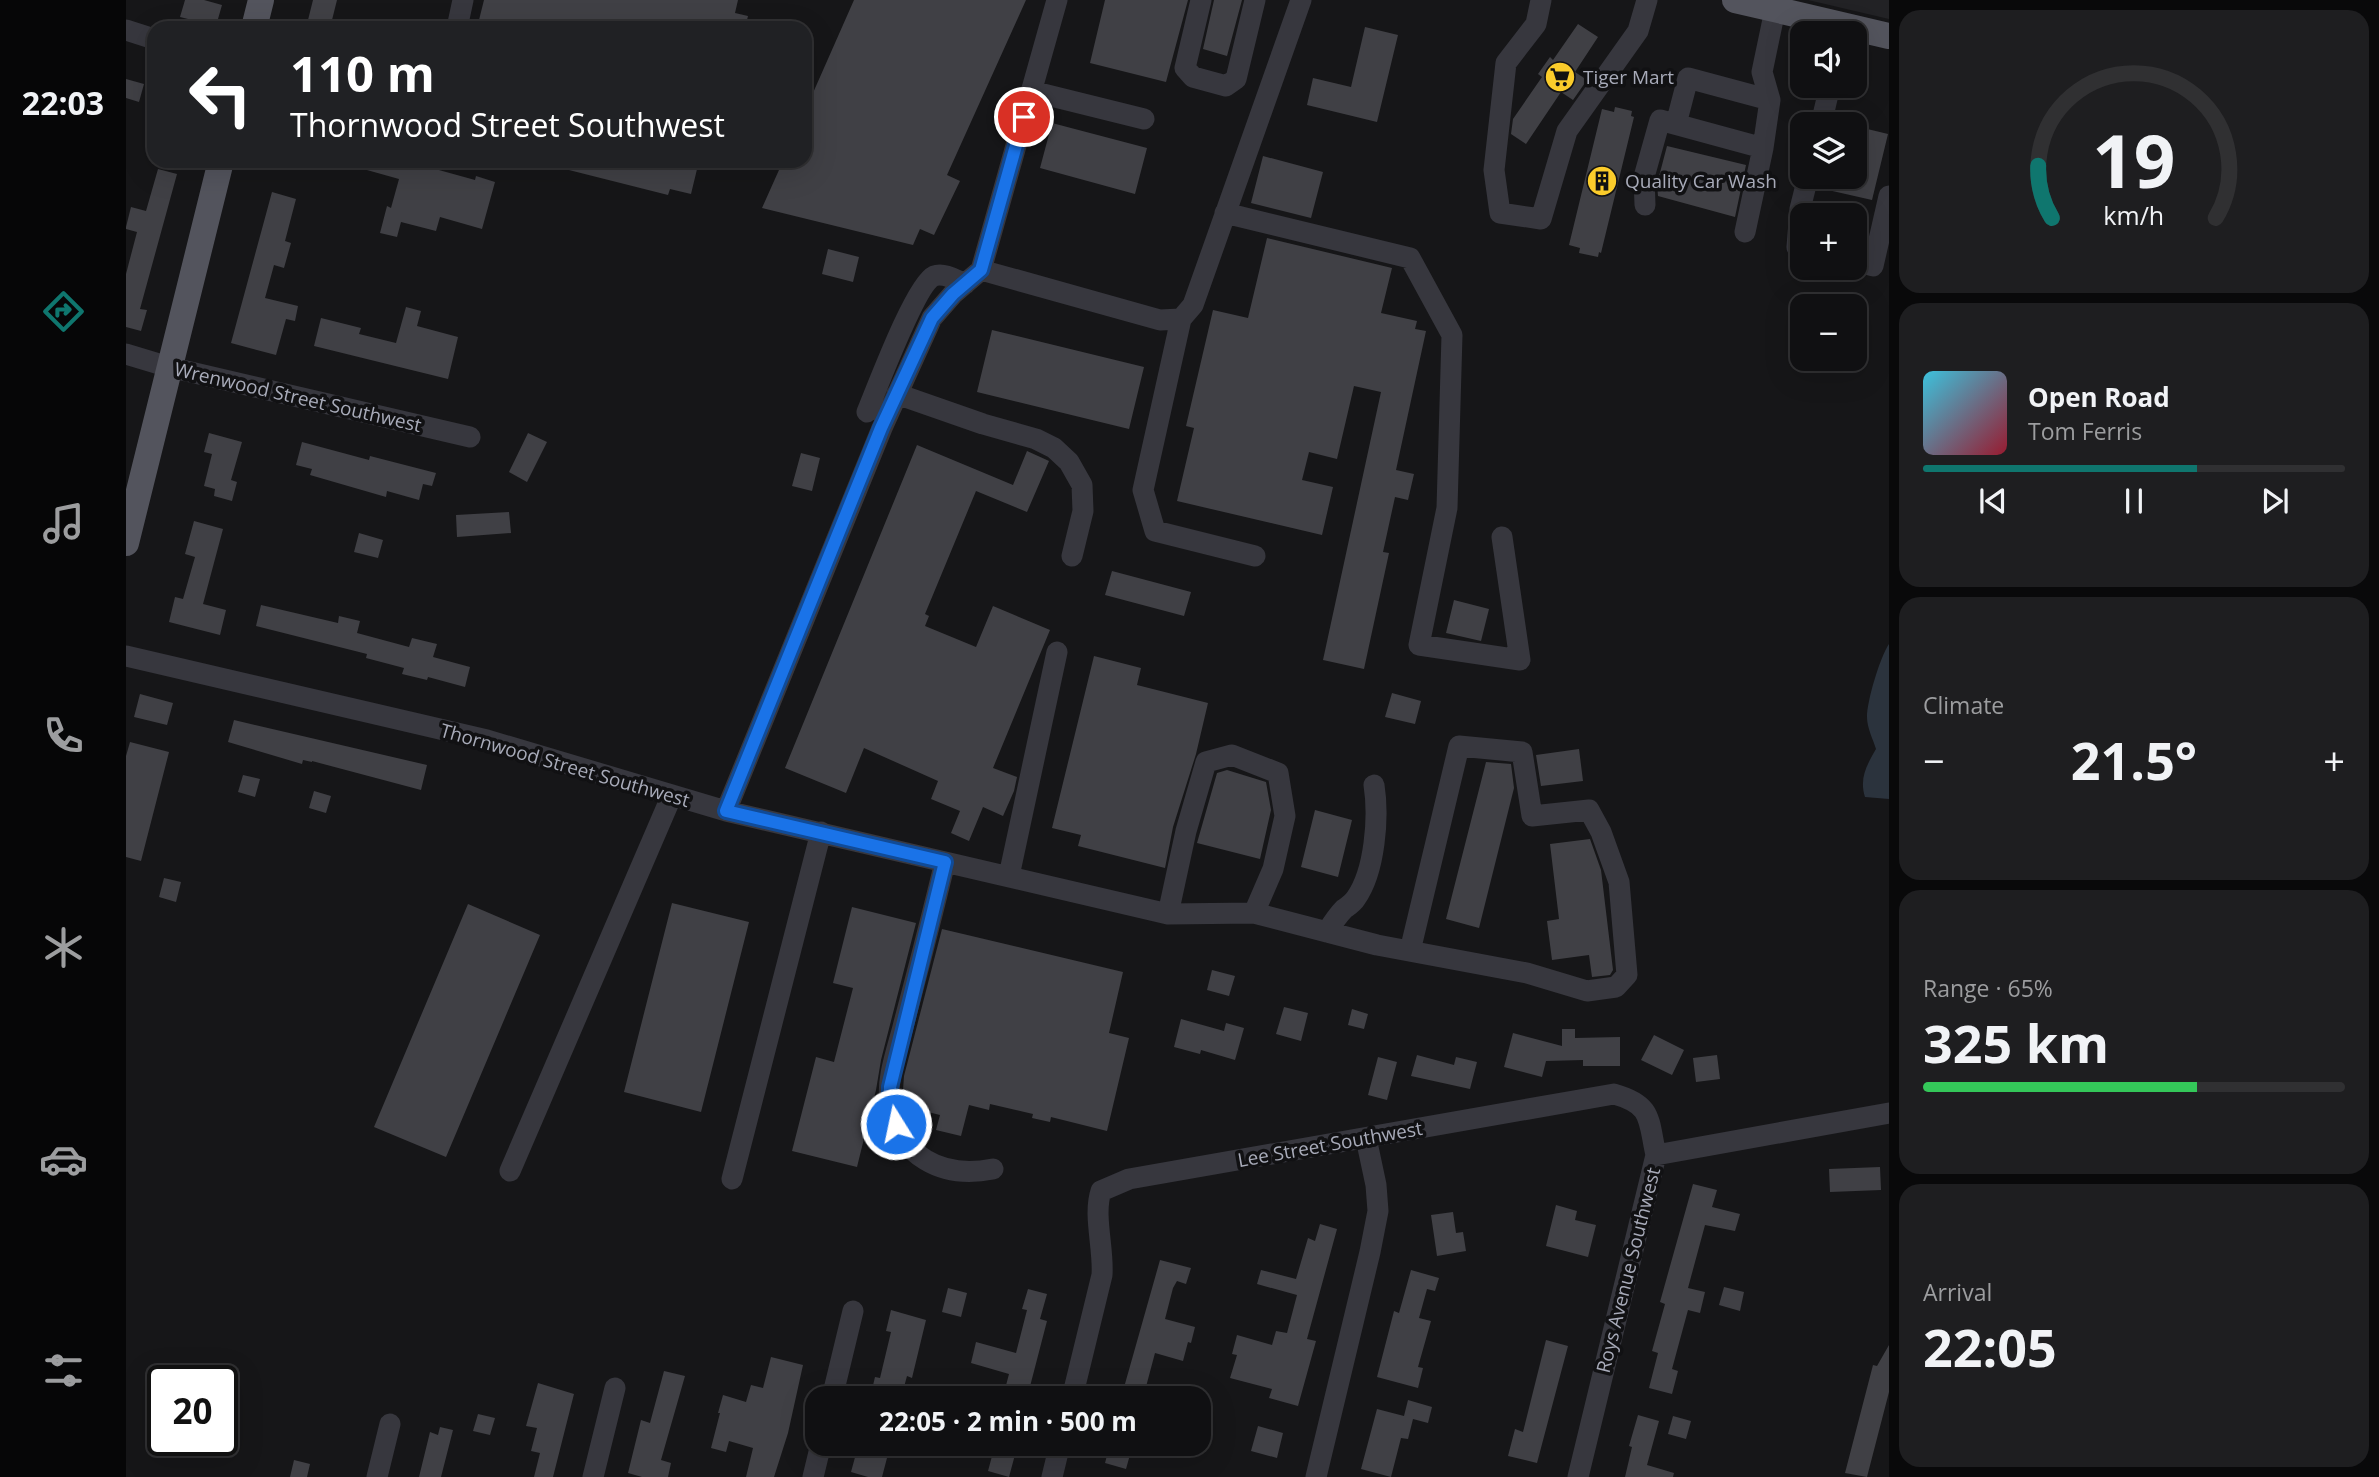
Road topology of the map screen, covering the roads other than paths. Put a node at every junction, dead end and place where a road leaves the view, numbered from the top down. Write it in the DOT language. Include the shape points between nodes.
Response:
graph roads {
  1 [pos="261,0"];
  2 [pos="463,0"];
  3 [pos="1057,0"];
  4 [pos="1200,0"];
  5 [pos="1255,0"];
  6 [pos="1301,0"];
  7 [pos="1541,0"];
  8 [pos="1647,0"];
  9 [pos="1740,1"];
  10 [pos="1775,10"];
  11 [pos="256,21"];
  12 [pos="458,21"];
  13 [pos="1811,21"];
  14 [pos="126,30"];
  15 [pos="1867,34"];
  16 [pos="147,37"];
  17 [pos="1889,37"];
  18 [pos="1031,92"];
  19 [pos="1770,100"];
  20 [pos="1144,119"];
  21 [pos="1676,124"];
  22 [pos="1763,148"];
  23 [pos="219,168"];
  24 [pos="1889,196"];
  25 [pos="1645,205"];
  26 [pos="1225,213"];
  27 [pos="1745,232"];
  28 [pos="1867,264"];
  29 [pos="973,277"];
  30 [pos="1181,319"];
  31 [pos="126,354"];
  32 [pos="169,367"];
  33 [pos="897,394"];
  34 [pos="867,412"];
  35 [pos="470,437"];
  36 [pos="1502,537"];
  37 [pos="126,543"];
  38 [pos="1072,556"];
  39 [pos="1255,556"];
  40 [pos="1057,652"];
  41 [pos="126,656"];
  42 [pos="1374,785"];
  43 [pos="671,795"];
  44 [pos="726,811"];
  45 [pos="821,832"];
  46 [pos="945,862"];
  47 [pos="1009,876"];
  48 [pos="1254,913"];
  49 [pos="1168,914"];
  50 [pos="1327,932"];
  51 [pos="1410,951"];
  52 [pos="1562,1103"];
  53 [pos="1889,1113"];
  54 [pos="1366,1138"];
  55 [pos="1656,1155"];
  56 [pos="993,1169"];
  57 [pos="510,1171"];
  58 [pos="732,1179"];
  59 [pos="853,1311"];
  60 [pos="835,1386"];
  61 [pos="1075,1386"];
  62 [pos="615,1388"];
  63 [pos="390,1424"];
  64 [pos="818,1456"];
  65 [pos="1057,1456"];
  66 [pos="377,1477"];
  67 [pos="593,1477"];
  68 [pos="813,1477"];
  69 [pos="1052,1477"];
  70 [pos="1316,1477"];
  71 [pos="1577,1477"];
  1 -- 11 [label="main road"];
  2 -- 12 [label="street"];
  3 -- 18 [label="street"];
  4 -- 5 [label="street" via="1185,68 1194,77 1226,86 1236,79"];
  6 -- 26 [label="street"];
  7 -- 8 [label="street" via="1536,24 1506,63 1493,170 1500,213 1541,219 1567,131 1638,31"];
  9 -- 10 [label="main road"];
  10 -- 13 [label="main road"];
  10 -- 19 [label="street" via="1762,72"];
  14 -- 16 [label="street"];
  15 -- 17 [label="main road"];
  18 -- 20 [label="street"];
  18 -- 29 [label="street"];
  19 -- 21 [label="street" via="1688,78"];
  19 -- 22 [label="street"];
  21 -- 22 [label="street"];
  21 -- 25 [label="street" via="1660,120 1644,177"];
  22 -- 27 [label="street"];
  23 -- 32 [label="main road"];
  24 -- 28 [label="street" via="1874,266"];
  26 -- 30 [label="street" via="1193,304"];
  26 -- 36 [label="street" via="1410,258 1452,335 1447,508 1419,645 1520,660"];
  29 -- 30 [label="street" via="1160,320"];
  29 -- 33 [label="street" via="932,318"];
  29 -- 34 [label="street" via="937,275 926,281"];
  30 -- 39 [label="street" via="1143,490 1155,531"];
  31 -- 32 [label="street, Wrenwood Street Southwest"];
  32 -- 35 [label="street, Wrenwood Street Southwest"];
  32 -- 37 [label="main road"];
  33 -- 38 [label="street" via="1054,448 1069,462 1082,485 1083,511"];
  33 -- 44 [label="street"];
  40 -- 47 [label="street"];
  41 -- 43 [label="street, Thornwood Street Southwest" via="487,740"];
  42 -- 50 [label="street" via="1374,842 1365,879 1355,900"];
  43 -- 44 [label="street, Thornwood Street Southwest"];
  43 -- 57 [label="street"];
  44 -- 45 [label="street, Thornwood Street Southwest"];
  45 -- 46 [label="street, Thornwood Street Southwest"];
  45 -- 58 [label="street"];
  46 -- 47 [label="street, Thornwood Street Southwest"];
  46 -- 56 [label="street" via="898,1047 890,1102 896,1124 913,1152 948,1170"];
  47 -- 49 [label="street, Thornwood Street Southwest"];
  48 -- 49 [label="street, Thornwood Street Southwest"];
  48 -- 49 [label="street" via="1273,869 1285,816 1278,773 1231,755 1206,762"];
  48 -- 50 [label="street, Thornwood Street Southwest"];
  50 -- 51 [label="street, Thornwood Street Southwest"];
  51 -- 51 [label="street, Thornwood Street Southwest" via="1527,973 1587,991 1616,987 1627,975 1619,882 1601,832 1589,810 1532,816 1522,752 1460,746"];
  52 -- 54 [label="street, Lee Street Southwest"];
  52 -- 55 [label="street, Roys Avenue Southwest" via="1614,1094 1640,1104"];
  53 -- 55 [label="street"];
  54 -- 61 [label="street, Lee Street Southwest" via="1129,1179 1101,1191 1102,1275"];
  54 -- 70 [label="street" via="1378,1211"];
  55 -- 71 [label="street, Roys Avenue Southwest"];
  59 -- 60 [label="street"];
  62 -- 67 [label="street"];
  63 -- 66 [label="street"];
  64 -- 68 [label="street"];
  65 -- 69 [label="street"];
}
